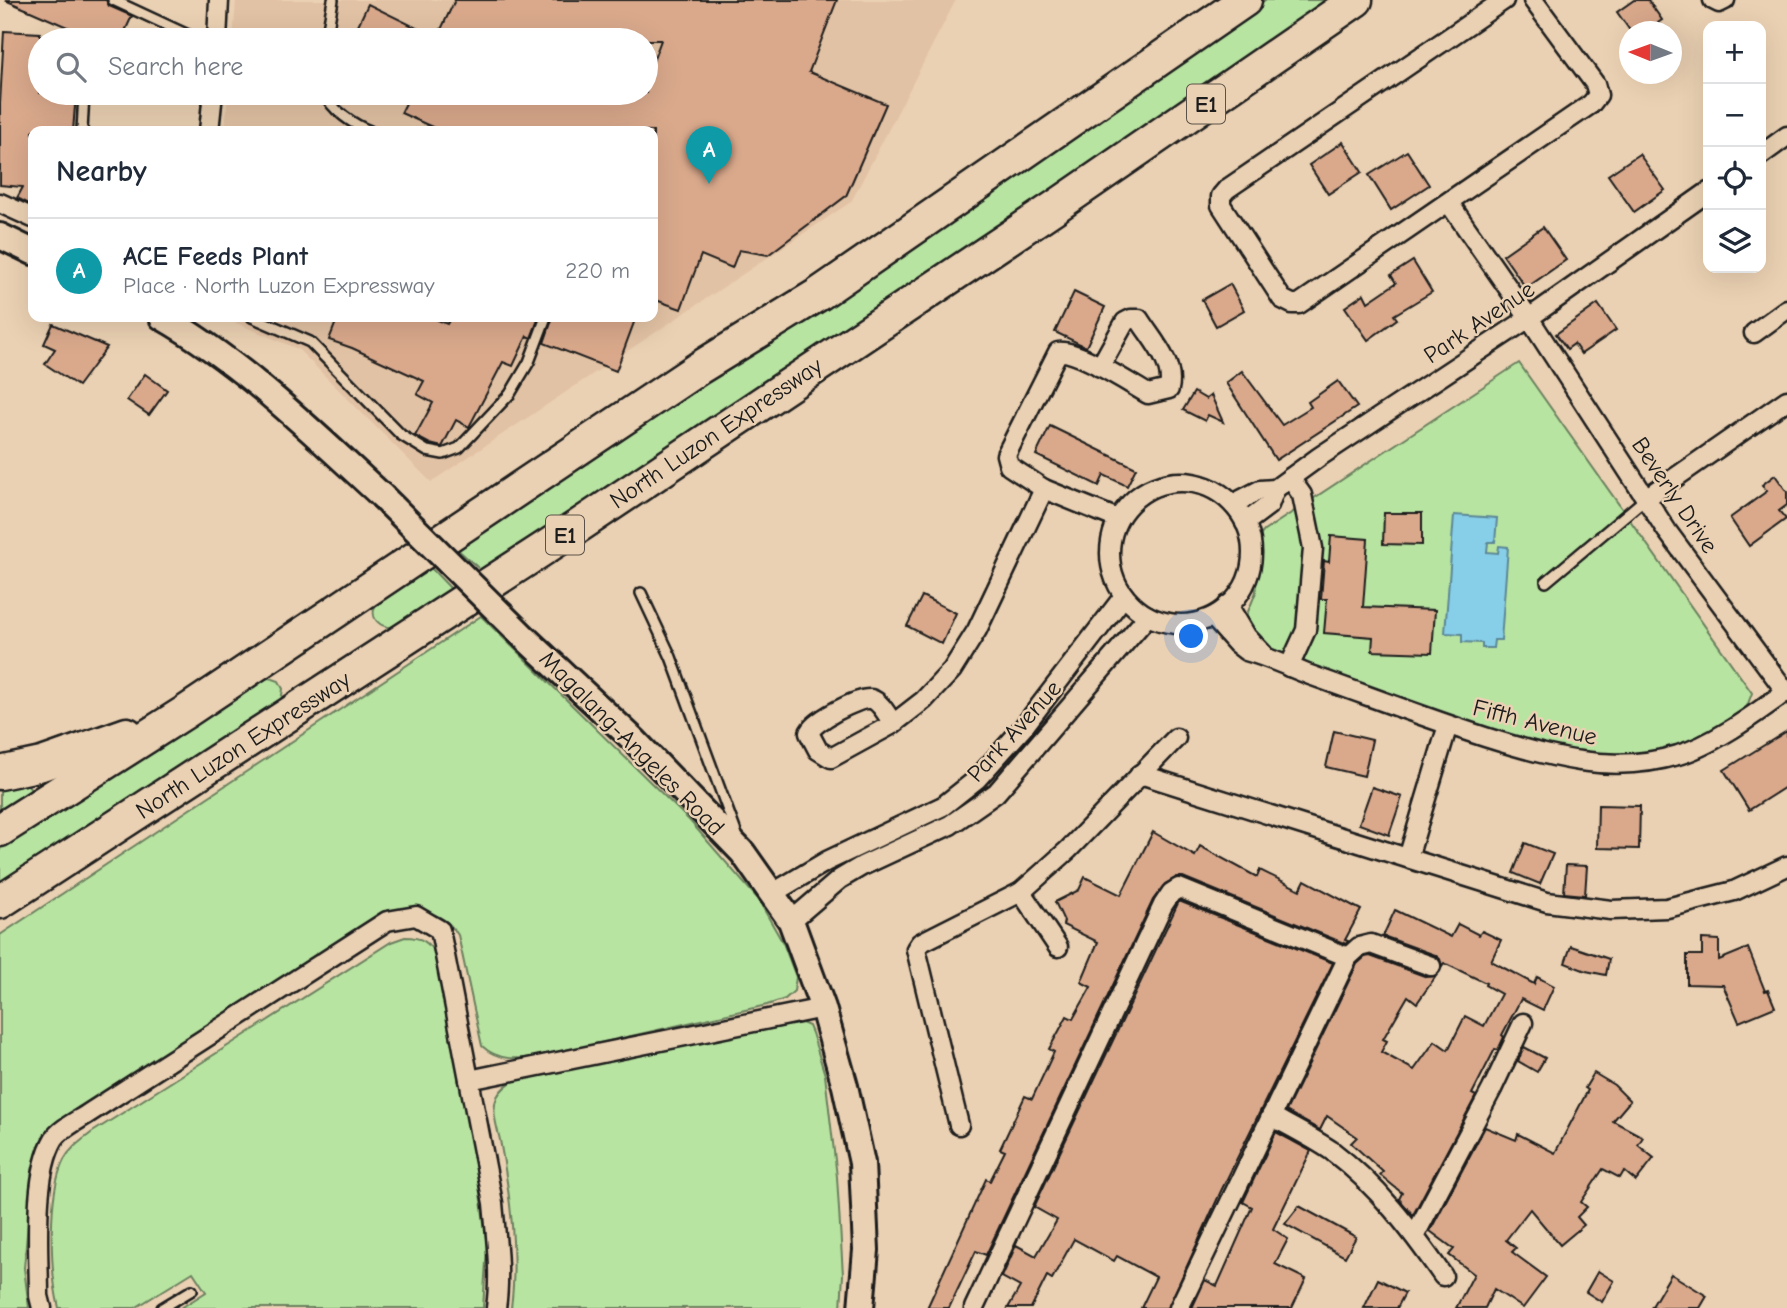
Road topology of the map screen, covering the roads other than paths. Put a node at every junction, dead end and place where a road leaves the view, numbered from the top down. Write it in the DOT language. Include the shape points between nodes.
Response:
graph roads {
  1 [pos="113,0"];
  2 [pos="219,0"];
  3 [pos="333,0"];
  4 [pos="1245,0"];
  5 [pos="1356,0"];
  6 [pos="1504,0"];
  7 [pos="1533,0"];
  8 [pos="1713,0"];
  9 [pos="1725,0"];
  10 [pos="173,28"];
  11 [pos="218,28"];
  12 [pos="328,28"];
  13 [pos="83,105"];
  14 [pos="212,105"];
  15 [pos="333,105"];
  16 [pos="82,126"];
  17 [pos="210,126"];
  18 [pos="362,126"];
  19 [pos="1787,136"];
  20 [pos="1766,151"];
  21 [pos="1703,196"];
  22 [pos="0,203"];
  23 [pos="1449,204"];
  24 [pos="28,216"];
  25 [pos="0,236"];
  26 [pos="28,250"];
  27 [pos="1787,309"];
  28 [pos="1529,318"];
  29 [pos="171,322"];
  30 [pos="264,322"];
  31 [pos="544,322"];
  32 [pos="1754,333"];
  33 [pos="1100,367"];
  34 [pos="1787,400"];
  35 [pos="1290,478"];
  36 [pos="1044,489"];
  37 [pos="1275,489"];
  38 [pos="1646,498"];
  39 [pos="1233,505"];
  40 [pos="1118,519"];
  41 [pos="1245,523"];
  42 [pos="1546,582"];
  43 [pos="641,593"];
  44 [pos="1124,596"];
  45 [pos="1228,605"];
  46 [pos="1148,616"];
  47 [pos="1213,617"];
  48 [pos="1265,656"];
  49 [pos="1289,667"];
  50 [pos="1787,692"];
  51 [pos="1041,703"];
  52 [pos="187,710"];
  53 [pos="1060,718"];
  54 [pos="893,723"];
  55 [pos="1448,725"];
  56 [pos="1176,737"];
  57 [pos="0,774"];
  58 [pos="1140,774"];
  59 [pos="977,779"];
  60 [pos="996,793"];
  61 [pos="0,830"];
  62 [pos="743,853"];
  63 [pos="72,858"];
  64 [pos="1409,858"];
  65 [pos="1787,866"];
  66 [pos="1021,892"];
  67 [pos="773,893"];
  68 [pos="0,902"];
  69 [pos="791,921"];
  70 [pos="0,924"];
  71 [pos="1058,947"];
  72 [pos="1348,957"];
  73 [pos="1431,966"];
  74 [pos="823,1008"];
  75 [pos="1523,1023"];
  76 [pos="469,1080"];
  77 [pos="1271,1116"];
  78 [pos="959,1125"];
  79 [pos="1415,1235"];
  80 [pos="1443,1276"];
  81 [pos="192,1290"];
  82 [pos="42,1308"];
  83 [pos="162,1308"];
  84 [pos="496,1308"];
  85 [pos="862,1308"];
  86 [pos="974,1308"];
  87 [pos="1179,1308"];
  1 -- 10 [label="lane"];
  2 -- 11 [label="street"];
  3 -- 12 [label="lane"];
  4 -- 52 [label="highway, E1" via="818,294 699,368"];
  5 -- 63 [label="highway, North Luzon Expressway / E1" via="577,527"];
  6 -- 23 [label="street" via="1221,196 1221,205 1282,299 1292,304 1299,304"];
  7 -- 23 [label="street" via="1595,84 1598,95"];
  8 -- 9 [label="street"];
  13 -- 16 [label="lane"];
  14 -- 17 [label="street"];
  15 -- 18 [label="lane"];
  19 -- 20 [label="street"];
  21 -- 28 [label="street, Park Avenue"];
  22 -- 24 [label="street"];
  23 -- 28 [label="street, Beverly Drive"];
  25 -- 26 [label="main road"];
  27 -- 32 [label="street"];
  28 -- 35 [label="street, Park Avenue"];
  28 -- 38 [label="street, Beverly Drive"];
  29 -- 62 [label="main road, Magalang-Angeles Road, bridge" via="260,385 382,496 634,740"];
  30 -- 31 [label="lane" via="310,342 401,435 443,454 459,448 510,394"];
  33 -- 33 [label="street" via="1147,394 1169,389 1172,377 1139,319 1125,322"];
  33 -- 36 [label="street" via="1066,351 1058,352 1006,455 1009,466"];
  34 -- 38 [label="street"];
  35 -- 37 [label="street, Park Avenue"];
  35 -- 49 [label="street" via="1302,495 1313,548 1306,630"];
  36 -- 40 [label="street"];
  36 -- 54 [label="street" via="952,670 924,700"];
  37 -- 39 [label="street, Park Avenue" via="1260,490"];
  37 -- 41 [label="street, Park Avenue" via="1269,505"];
  38 -- 42 [label="lane"];
  38 -- 50 [label="street, Beverly Drive"];
  39 -- 40 [label="street" via="1208,487 1167,482 1130,502"];
  39 -- 41 [label="street"];
  40 -- 44 [label="street" via="1110,558"];
  41 -- 45 [label="street" via="1251,557 1246,579"];
  43 -- 62 [label="lane" via="690,707"];
  44 -- 46 [label="street"];
  44 -- 51 [label="street, Park Avenue"];
  45 -- 47 [label="street"];
  45 -- 48 [label="street, Fifth Avenue"];
  46 -- 47 [label="street" via="1171,623"];
  46 -- 53 [label="street, Park Avenue"];
  47 -- 48 [label="street, Fifth Avenue" via="1246,651"];
  48 -- 49 [label="street, Fifth Avenue"];
  49 -- 55 [label="street, Fifth Avenue"];
  50 -- 55 [label="street, Fifth Avenue" via="1728,731 1679,755 1651,761 1577,762"];
  51 -- 53 [label="street"];
  51 -- 59 [label="street, Park Avenue"];
  52 -- 57 [label="highway" via="42,764"];
  52 -- 61 [label="highway, E1"];
  53 -- 60 [label="street, Park Avenue"];
  55 -- 64 [label="street"];
  56 -- 58 [label="street"];
  58 -- 64 [label="street"];
  58 -- 66 [label="street"];
  59 -- 60 [label="street"];
  59 -- 67 [label="street, Park Avenue" via="943,806"];
  60 -- 69 [label="street, Park Avenue" via="950,825 840,879"];
  62 -- 67 [label="main road, Magalang-Angeles Road"];
  63 -- 68 [label="highway, North Luzon Expressway / E1"];
  63 -- 70 [label="highway"];
  64 -- 65 [label="street" via="1547,902 1611,911 1694,902 1734,891"];
  66 -- 71 [label="street"];
  66 -- 78 [label="street" via="916,949"];
  67 -- 69 [label="main road, Magalang-Angeles Road"];
  69 -- 74 [label="main road, Magalang-Angeles Road"];
  72 -- 73 [label="street" via="1371,944"];
  72 -- 77 [label="street"];
  72 -- 86 [label="street" via="1179,888 1171,893"];
  74 -- 76 [label="street"];
  74 -- 85 [label="main road, Magalang-Angeles Road" via="862,1163 866,1250"];
  75 -- 79 [label="street"];
  76 -- 82 [label="street" via="440,930 416,916 387,921 55,1138 43,1170 38,1222"];
  76 -- 84 [label="street" via="493,1203"];
  77 -- 79 [label="street" via="1330,1150 1370,1184"];
  77 -- 87 [label="street"];
  79 -- 80 [label="street"];
  81 -- 83 [label="lane"];
}
